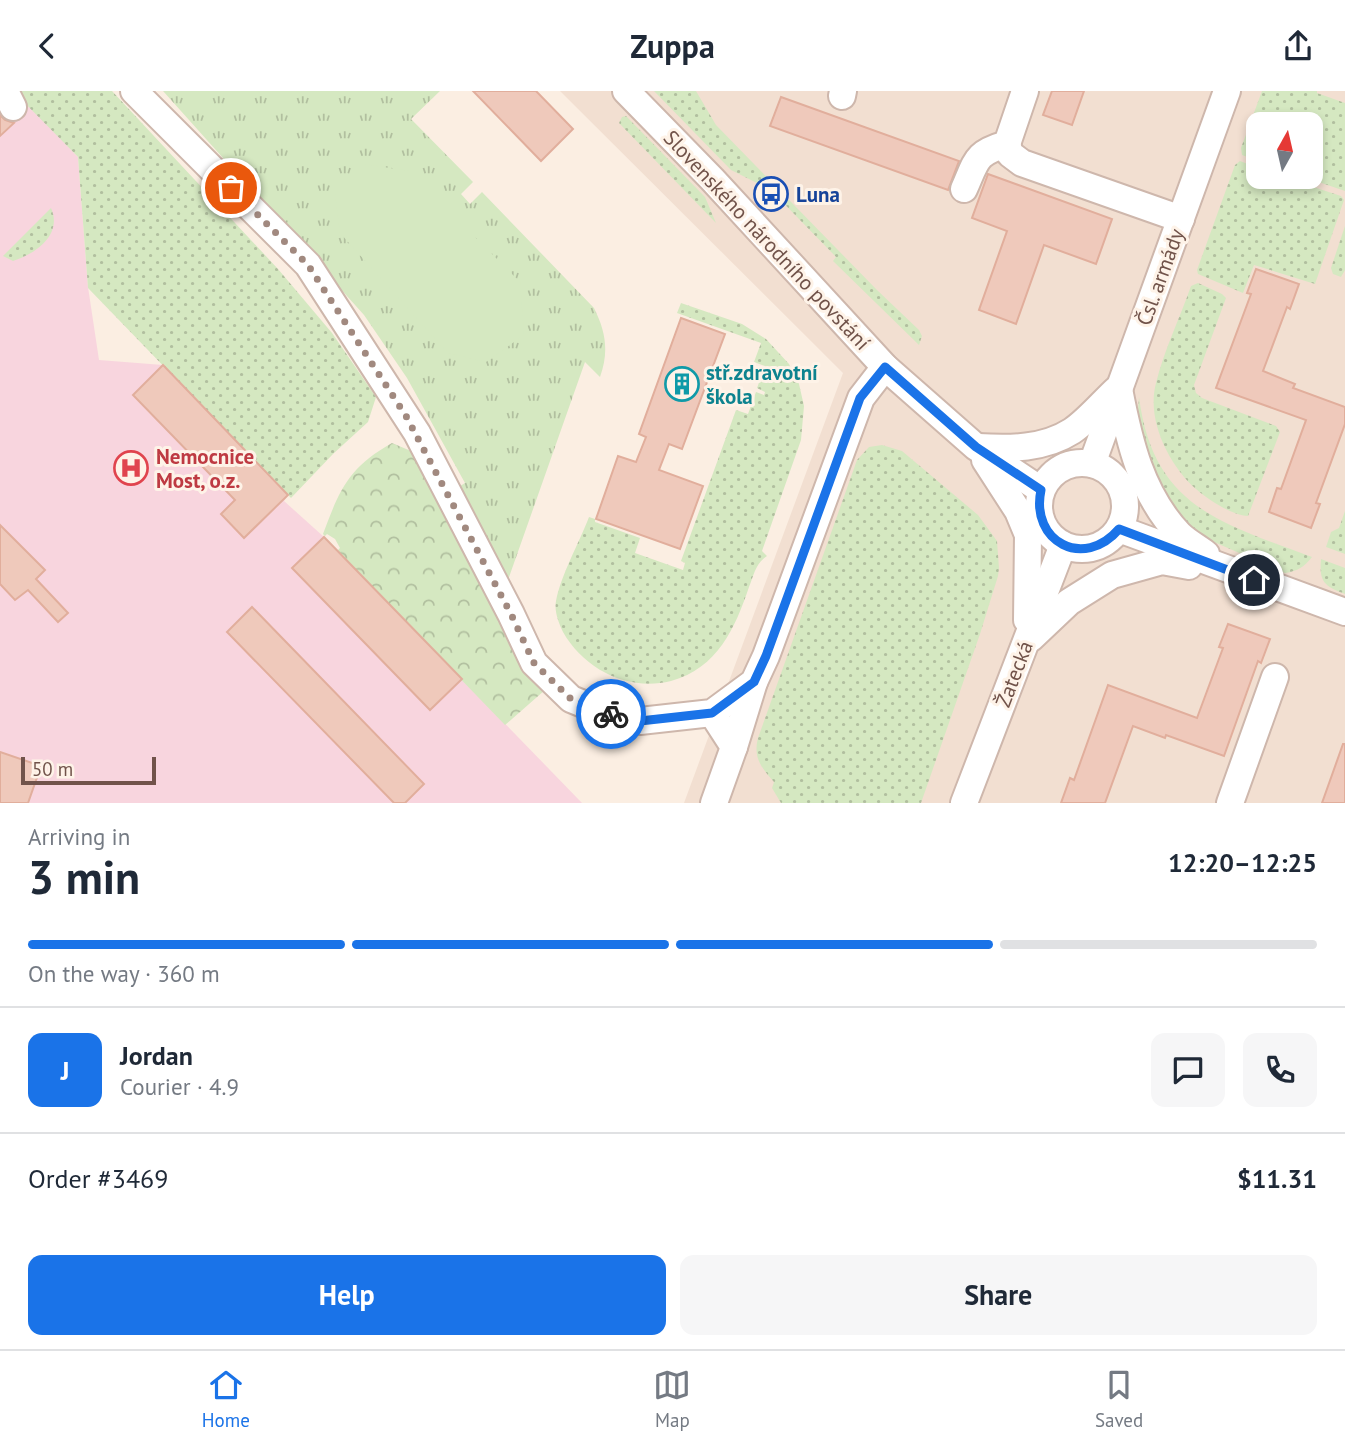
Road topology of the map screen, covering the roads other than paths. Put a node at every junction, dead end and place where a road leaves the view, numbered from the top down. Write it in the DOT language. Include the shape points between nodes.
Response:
graph roads {
  1 [pos="134,91"];
  2 [pos="626,91"];
  3 [pos="1025,91"];
  4 [pos="1227,91"];
  5 [pos="1007,144"];
  6 [pos="964,189"];
  7 [pos="1181,219"];
  8 [pos="885,367"];
  9 [pos="1119,387"];
  10 [pos="976,447"];
  11 [pos="1092,464"];
  12 [pos="1041,490"];
  13 [pos="1119,529"];
  14 [pos="1063,545"];
  15 [pos="1232,572"];
  16 [pos="1345,612"];
  17 [pos="1027,641"];
  18 [pos="1275,677"];
  19 [pos="754,682"];
  20 [pos="712,713"];
  21 [pos="734,747"];
  22 [pos="714,803"];
  23 [pos="964,803"];
  24 [pos="1230,803"];
  1 -- 20 [label="street" via="308,265 406,416 534,663 571,699 603,712 640,721"];
  2 -- 8 [label="street, Slovenského národního povstání"];
  3 -- 5 [label="street"];
  4 -- 7 [label="street, Čsl. armády"];
  5 -- 6 [label="street" via="979,156"];
  5 -- 7 [label="street" via="1022,163"];
  7 -- 9 [label="street, Čsl. armády"];
  8 -- 10 [label="street, Slovenského národního povstání"];
  8 -- 19 [label="street" via="860,398"];
  9 -- 10 [label="street" via="1073,430 1045,443 1011,449"];
  9 -- 11 [label="street, Čsl. armády"];
  9 -- 15 [label="street" via="1130,445 1149,491 1180,535"];
  10 -- 12 [label="street, Slovenského národního povstání"];
  10 -- 17 [label="street" via="1012,500 1028,535"];
  11 -- 12 [label="street" via="1067,465 1047,479"];
  11 -- 13 [label="street" via="1105,469 1122,490 1124,517"];
  12 -- 14 [label="street" via="1038,503 1044,528"];
  13 -- 14 [label="street" via="1110,539 1088,549"];
  13 -- 15 [label="street"];
  14 -- 17 [label="street, Žatecká"];
  15 -- 16 [label="street"];
  15 -- 17 [label="street" via="1161,561 1112,575 1069,602"];
  17 -- 23 [label="street, Žatecká"];
  18 -- 24 [label="street"];
  19 -- 20 [label="street"];
  19 -- 21 [label="street"];
  20 -- 21 [label="street"];
  21 -- 22 [label="street"];
}
